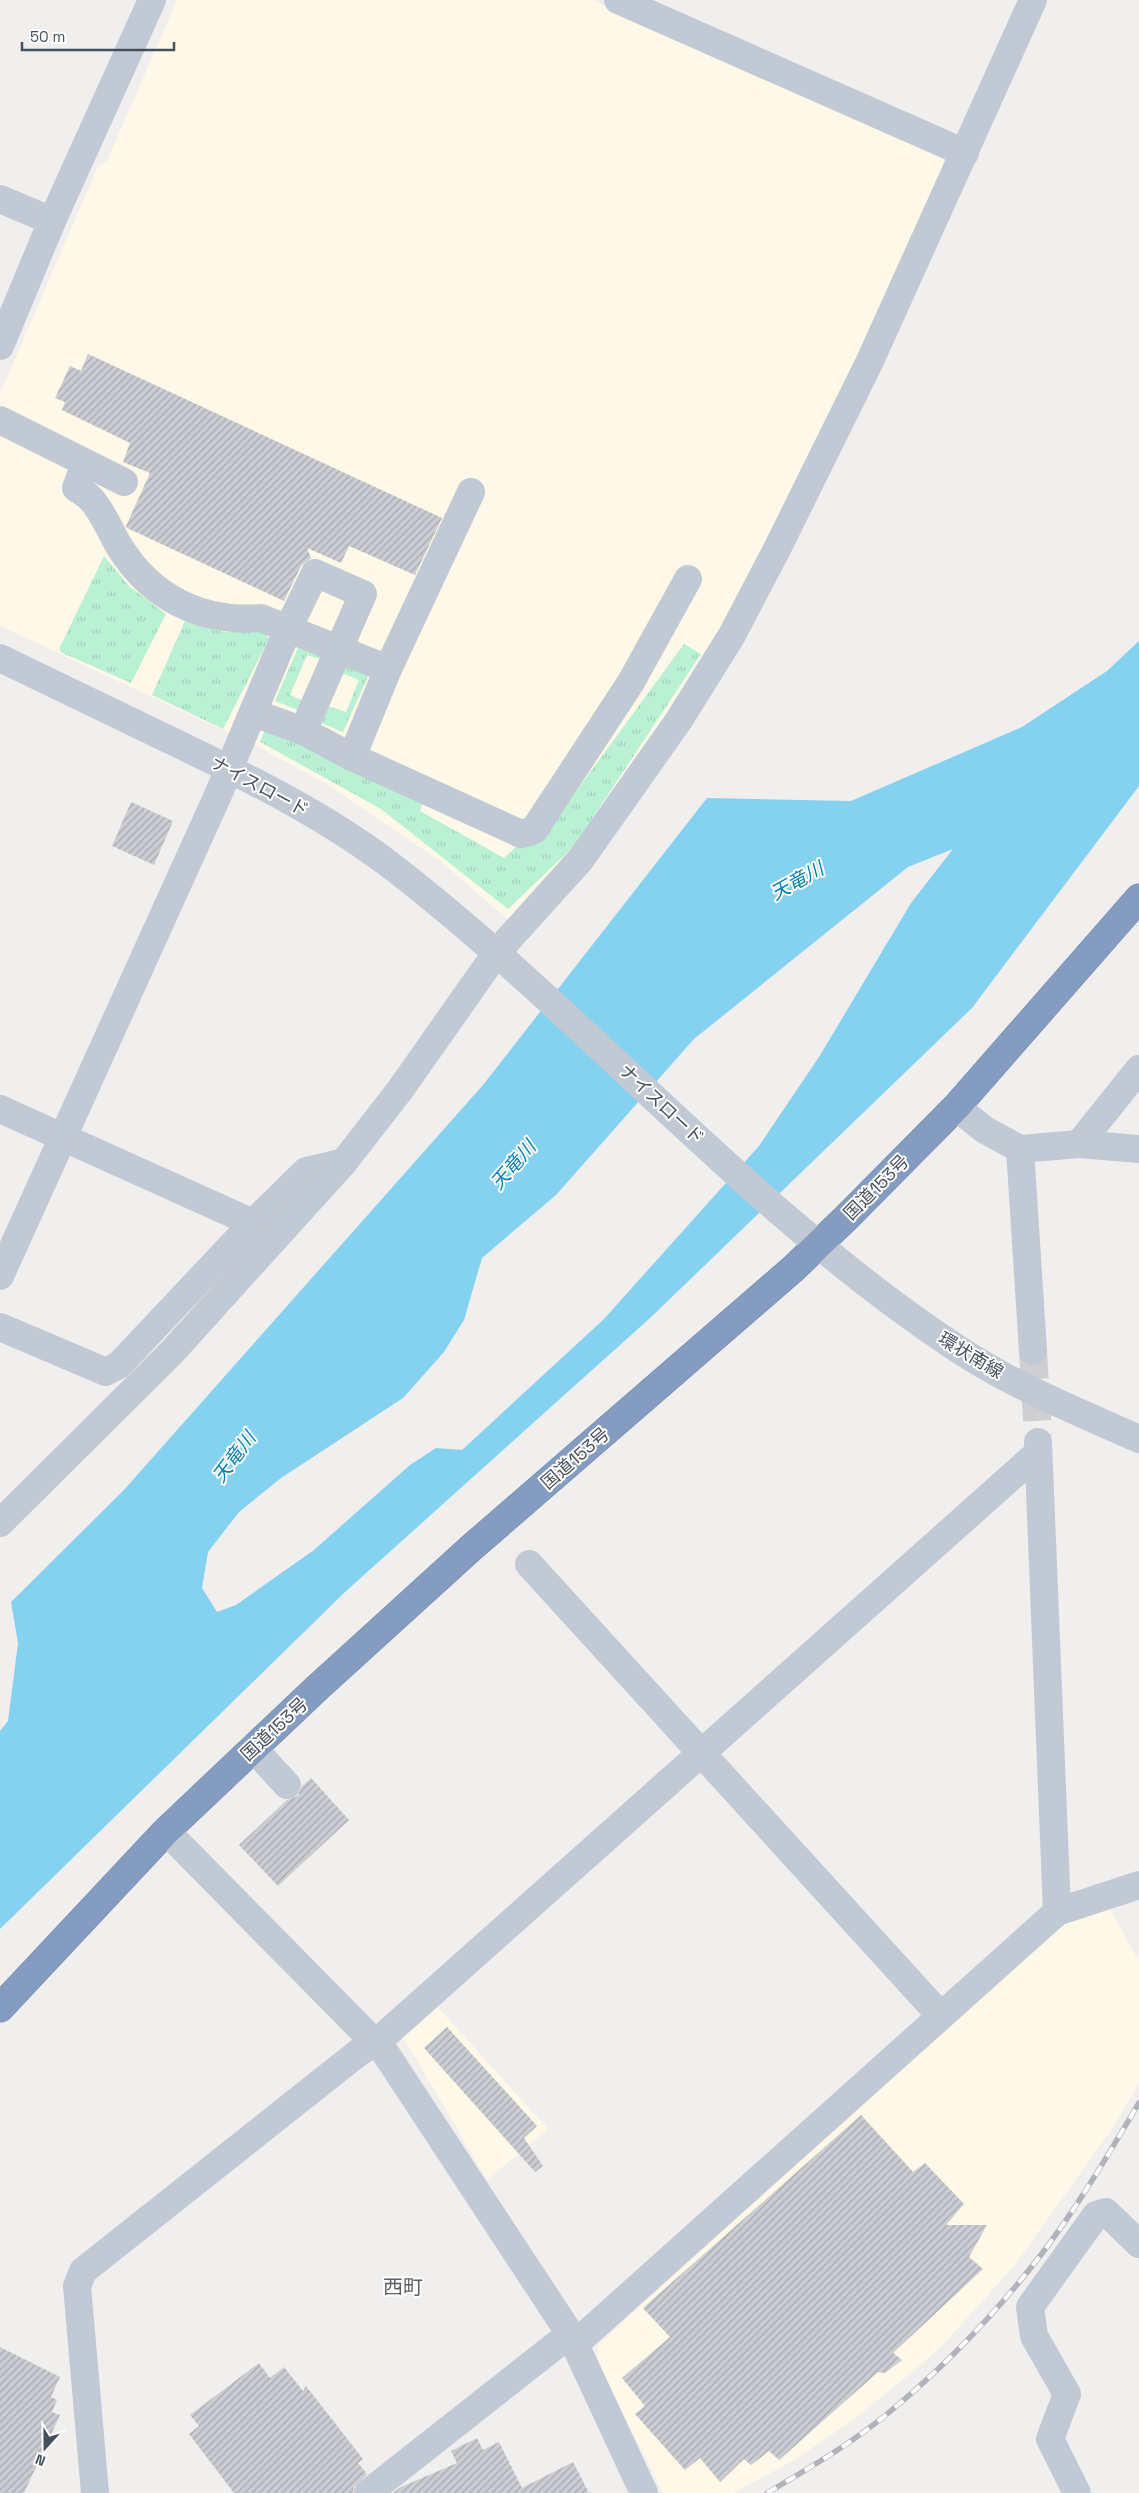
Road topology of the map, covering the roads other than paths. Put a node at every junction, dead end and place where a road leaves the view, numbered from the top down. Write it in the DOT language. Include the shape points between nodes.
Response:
graph roads {
  1 [pos="152,0"];
  2 [pos="618,0"];
  3 [pos="1033,0"];
  4 [pos="965,153"];
  5 [pos="0,199"];
  6 [pos="52,221"];
  7 [pos="0,346"];
  8 [pos="0,420"];
  9 [pos="85,464"];
  10 [pos="124,482"];
  11 [pos="471,492"];
  12 [pos="688,578"];
  13 [pos="288,628"];
  14 [pos="339,649"];
  15 [pos="0,658"];
  16 [pos="388,669"];
  17 [pos="254,713"];
  18 [pos="303,731"];
  19 [pos="352,757"];
  20 [pos="228,768"];
  21 [pos="1139,898"];
  22 [pos="502,957"];
  23 [pos="1139,1069"];
  24 [pos="956,1107"];
  25 [pos="0,1109"];
  26 [pos="64,1138"];
  27 [pos="1078,1144"];
  28 [pos="1020,1149"];
  29 [pos="1139,1149"];
  30 [pos="344,1162"];
  31 [pos="253,1222"];
  32 [pos="819,1243"];
  33 [pos="0,1276"];
  34 [pos="0,1327"];
  35 [pos="1033,1351"];
  36 [pos="1139,1440"];
  37 [pos="0,1523"];
  38 [pos="529,1564"];
  39 [pos="253,1748"];
  40 [pos="702,1755"];
  41 [pos="287,1785"];
  42 [pos="166,1831"];
  43 [pos="1139,1885"];
  44 [pos="1057,1912"];
  45 [pos="0,2008"];
  46 [pos="941,2016"];
  47 [pos="376,2042"];
  48 [pos="1139,2244"];
  49 [pos="572,2340"];
  50 [pos="95,2493"];
  51 [pos="368,2493"];
  52 [pos="644,2493"];
  53 [pos="1077,2493"];
  1 -- 6 [label="street"];
  2 -- 4 [label="street"];
  3 -- 4 [label="street"];
  4 -- 22 [label="street" via="869,363 732,635 680,720 581,859"];
  5 -- 6 [label="street"];
  6 -- 7 [label="street"];
  8 -- 9 [label="street"];
  9 -- 10 [label="street"];
  9 -- 13 [label="street" via="76,488 92,499 133,568 157,591 204,614 261,618"];
  11 -- 16 [label="street"];
  12 -- 19 [label="street" via="631,682 534,830 521,834"];
  13 -- 14 [label="street"];
  13 -- 14 [label="street" via="315,573 363,594"];
  13 -- 17 [label="street"];
  14 -- 16 [label="street"];
  14 -- 18 [label="street"];
  15 -- 20 [label="street, ナイスロード"];
  16 -- 19 [label="street"];
  17 -- 18 [label="street"];
  17 -- 20 [label="street"];
  18 -- 19 [label="street"];
  20 -- 22 [label="street, ナイスロード" via="322,819 392,867"];
  20 -- 26 [label="street"];
  21 -- 24 [label="highway, 国道153号"];
  22 -- 30 [label="street"];
  22 -- 32 [label="street, ナイスロード" via="782,1214"];
  23 -- 27 [label="street"];
  24 -- 28 [label="street" via="985,1130"];
  24 -- 32 [label="highway, 国道153号"];
  25 -- 26 [label="street"];
  26 -- 31 [label="street"];
  26 -- 33 [label="street"];
  27 -- 28 [label="street"];
  27 -- 29 [label="street"];
  28 -- 35 [label="street"];
  30 -- 31 [label="street" via="306,1171"];
  30 -- 37 [label="street" via="172,1352"];
  31 -- 34 [label="street" via="119,1365 106,1372"];
  32 -- 36 [label="street, 環状南線" via="882,1296 962,1351 1063,1406"];
  32 -- 39 [label="highway, 国道153号" via="472,1548"];
  38 -- 40 [label="street"];
  39 -- 41 [label="street"];
  39 -- 42 [label="highway, 国道153号"];
  40 -- 44 [label="street" via="1038,1445"];
  40 -- 46 [label="street"];
  40 -- 47 [label="street"];
  42 -- 45 [label="highway, 国道153号"];
  42 -- 47 [label="street"];
  43 -- 44 [label="street"];
  44 -- 46 [label="street"];
  46 -- 49 [label="street"];
  47 -- 49 [label="street"];
  47 -- 50 [label="street" via="83,2271 76,2286"];
  48 -- 53 [label="street" via="1106,2212 1096,2215 1030,2308 1034,2336 1067,2394 1050,2439"];
  49 -- 51 [label="street"];
  49 -- 52 [label="street"];
}
